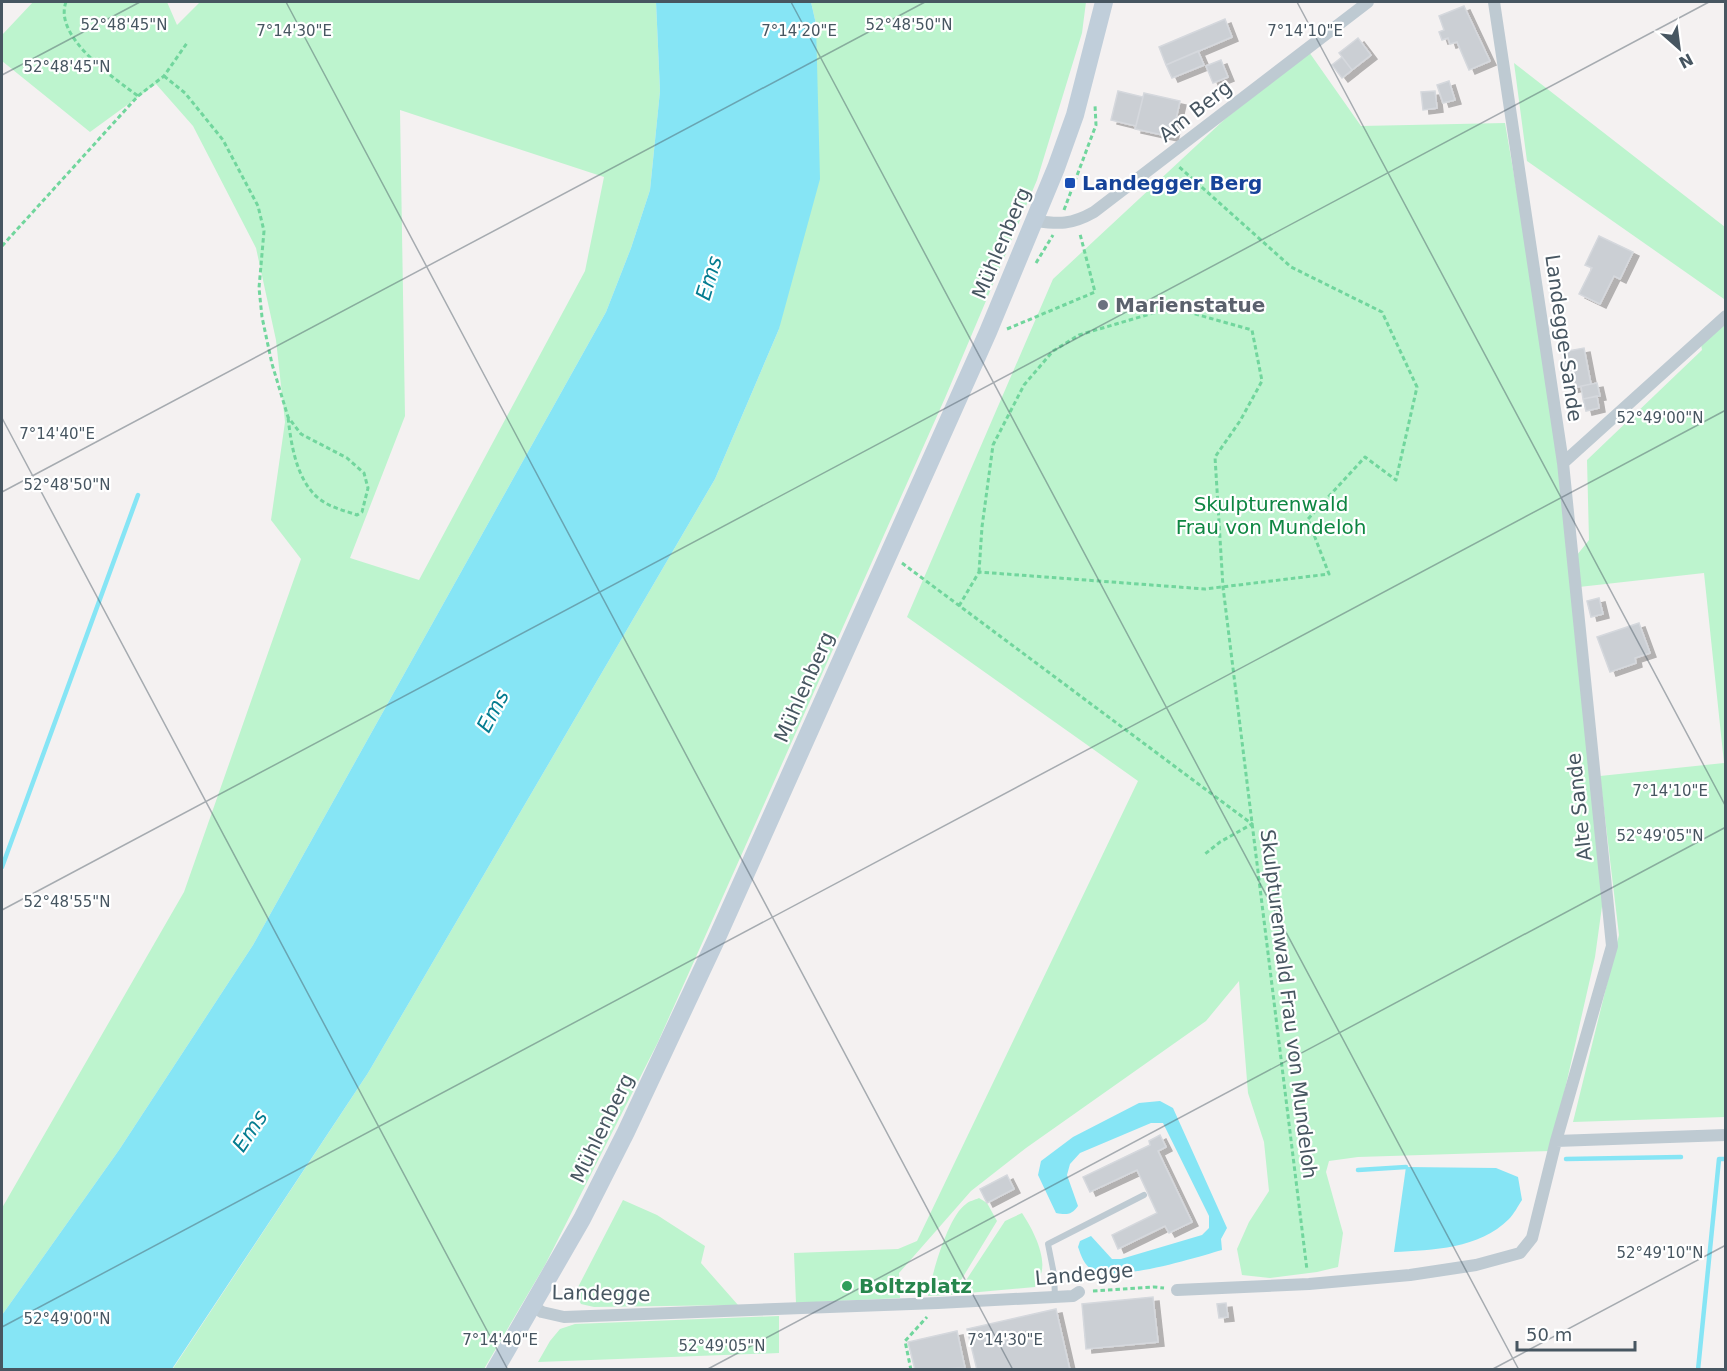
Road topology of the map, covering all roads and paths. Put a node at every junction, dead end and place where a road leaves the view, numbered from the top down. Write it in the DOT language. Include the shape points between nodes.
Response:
graph roads {
  1 [pos="66,2"];
  2 [pos="1104,2"];
  3 [pos="1368,2"];
  4 [pos="1494,2"];
  5 [pos="187,43"];
  6 [pos="164,76"];
  7 [pos="138,96"];
  8 [pos="1096,125"];
  9 [pos="1168,156"];
  10 [pos="1035,221"];
  11 [pos="1059,224"];
  12 [pos="1080,242"];
  13 [pos="2,246"];
  14 [pos="1725,316"];
  15 [pos="988,332"];
  16 [pos="288,417"];
  17 [pos="1563,463"];
  18 [pos="898,561"];
  19 [pos="979,572"];
  20 [pos="1222,587"];
  21 [pos="959,606"];
  22 [pos="1252,824"];
  23 [pos="1205,854"];
  24 [pos="1725,1136"];
  25 [pos="1556,1141"];
  26 [pos="1144,1195"];
  27 [pos="1309,1284"];
  28 [pos="1177,1290"];
  29 [pos="1079,1292"];
  30 [pos="1055,1297"];
  31 [pos="938,1303"];
  32 [pos="532,1306"];
  33 [pos="495,1370"];
  34 [pos="911,1370"];
  1 -- 7 [label="path" via="66,25 78,44 101,68"];
  2 -- 10 [label="main road, Mühlenberg" via="1075,115"];
  3 -- 9 [label="street, Am Berg"];
  4 -- 17 [label="street, Landegge-Sande"];
  5 -- 6 [label="path"];
  6 -- 7 [label="path"];
  6 -- 16 [label="path" via="185,93 223,140 258,206 264,231 259,288 262,317"];
  7 -- 13 [label="path"];
  8 -- 11 [label="path"];
  9 -- 11 [label="street, Am Berg" via="1094,212 1078,221"];
  9 -- 20 [label="path" via="1291,267 1382,312 1417,387 1396,480 1365,457 1308,519 1329,574"];
  10 -- 11 [label="street, Am Berg"];
  10 -- 15 [label="main road, Mühlenberg"];
  12 -- 15 [label="path" via="1095,292 1001,331"];
  14 -- 17 [label="street, Landegge-Sande"];
  15 -- 32 [label="main road, Mühlenberg" via="716,940 626,1132"];
  16 -- 16 [label="path" via="301,434 347,458 364,473 368,489 362,512 357,515 333,507 316,496 297,464"];
  17 -- 25 [label="street, Alte Sande" via="1612,946"];
  18 -- 21 [label="path"];
  19 -- 20 [label="path" via="1205,589"];
  19 -- 20 [label="path, Skulpturenwald Frau von Mundeloh" via="993,445 1024,385 1053,351 1079,335 1160,311 1188,312 1252,330 1262,381 1215,457"];
  19 -- 21 [label="path"];
  20 -- 22 [label="path, Skulpturenwald Frau von Mundeloh"];
  21 -- 22 [label="path"];
  22 -- 23 [label="path"];
  22 -- 27 [label="path, Skulpturenwald Frau von Mundeloh"];
  24 -- 25 [label="street"];
  25 -- 27 [label="street" via="1532,1238 1520,1253 1476,1265 1410,1275"];
  26 -- 30 [label="lane" via="1048,1244"];
  27 -- 28 [label="street"];
  28 -- 29 [label="path, Landegge" via="1154,1287"];
  29 -- 30 [label="street, Landegge"];
  30 -- 31 [label="street, Landegge"];
  31 -- 32 [label="street, Landegge" via="564,1317"];
  31 -- 34 [label="path" via="905,1341"];
  32 -- 33 [label="main road, Mühlenberg"];
}
